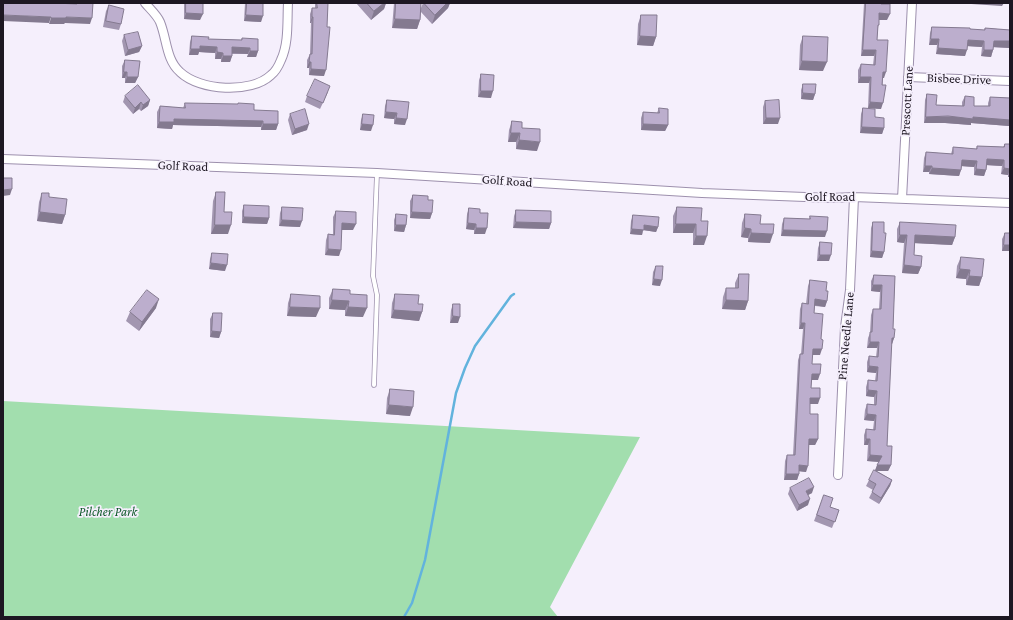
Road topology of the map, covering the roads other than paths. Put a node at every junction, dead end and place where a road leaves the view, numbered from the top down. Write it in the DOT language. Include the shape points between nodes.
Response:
graph roads {
  1 [pos="145,3"];
  2 [pos="288,3"];
  3 [pos="912,3"];
  4 [pos="908,77"];
  5 [pos="1010,81"];
  6 [pos="3,159"];
  7 [pos="377,173"];
  8 [pos="854,197"];
  9 [pos="902,199"];
  10 [pos="1010,203"];
  11 [pos="374,385"];
  12 [pos="838,475"];
  1 -- 2 [label="street" via="159,20 166,38 169,57 179,72 191,80 210,86 234,88 254,85 271,75 281,60 286,42"];
  3 -- 4 [label="street, Prescott Lane"];
  4 -- 5 [label="street, Bisbee Drive"];
  4 -- 9 [label="street, Prescott Lane"];
  6 -- 7 [label="street, Golf Road"];
  7 -- 8 [label="street, Golf Road" via="702,193"];
  7 -- 11 [label="lane" via="373,276 377,295"];
  8 -- 9 [label="street, Golf Road"];
  8 -- 12 [label="street, Pine Needle Lane"];
  9 -- 10 [label="street, Golf Road"];
}
